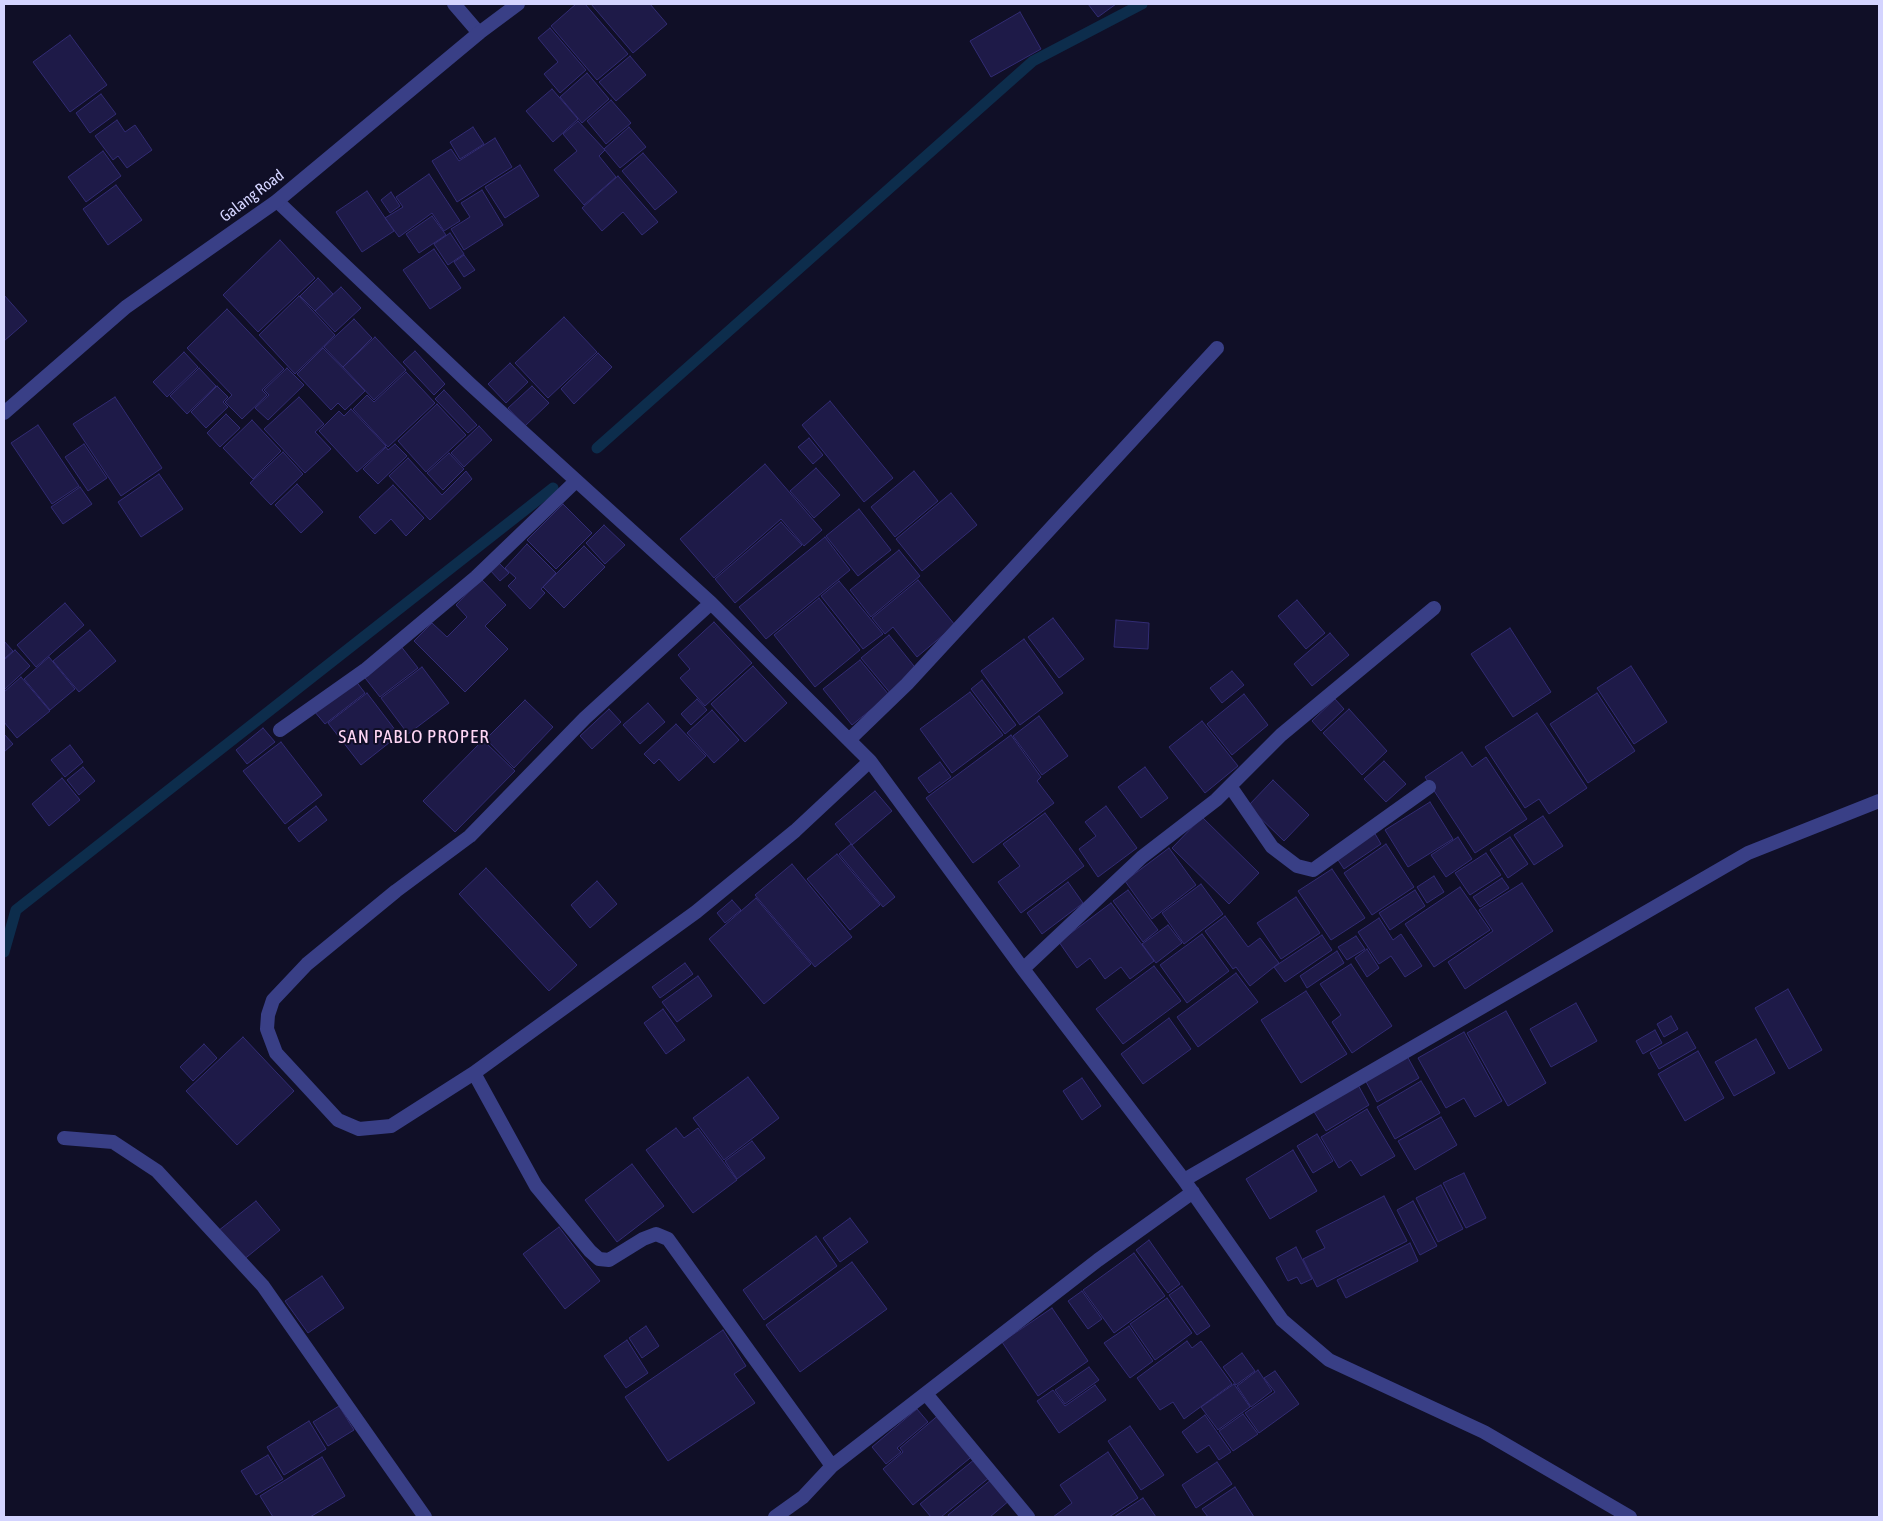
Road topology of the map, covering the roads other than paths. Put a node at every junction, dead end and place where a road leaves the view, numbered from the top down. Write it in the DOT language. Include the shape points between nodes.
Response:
graph roads {
  1 [pos="454,4"];
  2 [pos="518,4"];
  3 [pos="479,33"];
  4 [pos="277,201"];
  5 [pos="1217,348"];
  6 [pos="4,413"];
  7 [pos="576,481"];
  8 [pos="711,603"];
  9 [pos="1434,608"];
  10 [pos="280,730"];
  11 [pos="849,740"];
  12 [pos="870,761"];
  13 [pos="1230,786"];
  14 [pos="1429,787"];
  15 [pos="1879,801"];
  16 [pos="1023,969"];
  17 [pos="474,1073"];
  18 [pos="64,1138"];
  19 [pos="1184,1180"];
  20 [pos="1193,1192"];
  21 [pos="927,1395"];
  22 [pos="832,1466"];
  23 [pos="425,1517"];
  24 [pos="775,1517"];
  25 [pos="1028,1517"];
  26 [pos="1630,1517"];
  1 -- 3 [label="street"];
  2 -- 3 [label="street, Galang Road"];
  3 -- 4 [label="street, Galang Road"];
  4 -- 6 [label="street, Galang Road" via="126,307"];
  4 -- 7 [label="street"];
  5 -- 11 [label="street" via="906,684"];
  7 -- 8 [label="street"];
  7 -- 10 [label="street" via="476,577 365,670"];
  8 -- 11 [label="street"];
  8 -- 17 [label="street" via="585,718 470,836 307,964 273,1000 268,1015 267,1029 276,1053 338,1120 359,1129 391,1126"];
  9 -- 13 [label="street" via="1281,735"];
  11 -- 12 [label="street"];
  12 -- 16 [label="street"];
  12 -- 17 [label="street" via="795,831 696,912"];
  13 -- 14 [label="street" via="1272,847 1297,866 1313,870"];
  13 -- 16 [label="street" via="1142,857"];
  15 -- 19 [label="street" via="1748,853"];
  16 -- 19 [label="street"];
  17 -- 22 [label="street" via="536,1186 590,1251 599,1259 609,1260 656,1234 668,1239"];
  18 -- 23 [label="street" via="114,1142 157,1171 263,1286"];
  19 -- 20 [label="street"];
  20 -- 21 [label="street" via="1098,1260"];
  20 -- 26 [label="street" via="1282,1320 1329,1360 1484,1432"];
  21 -- 22 [label="street"];
  21 -- 25 [label="street"];
  22 -- 24 [label="street" via="803,1497"];
}
